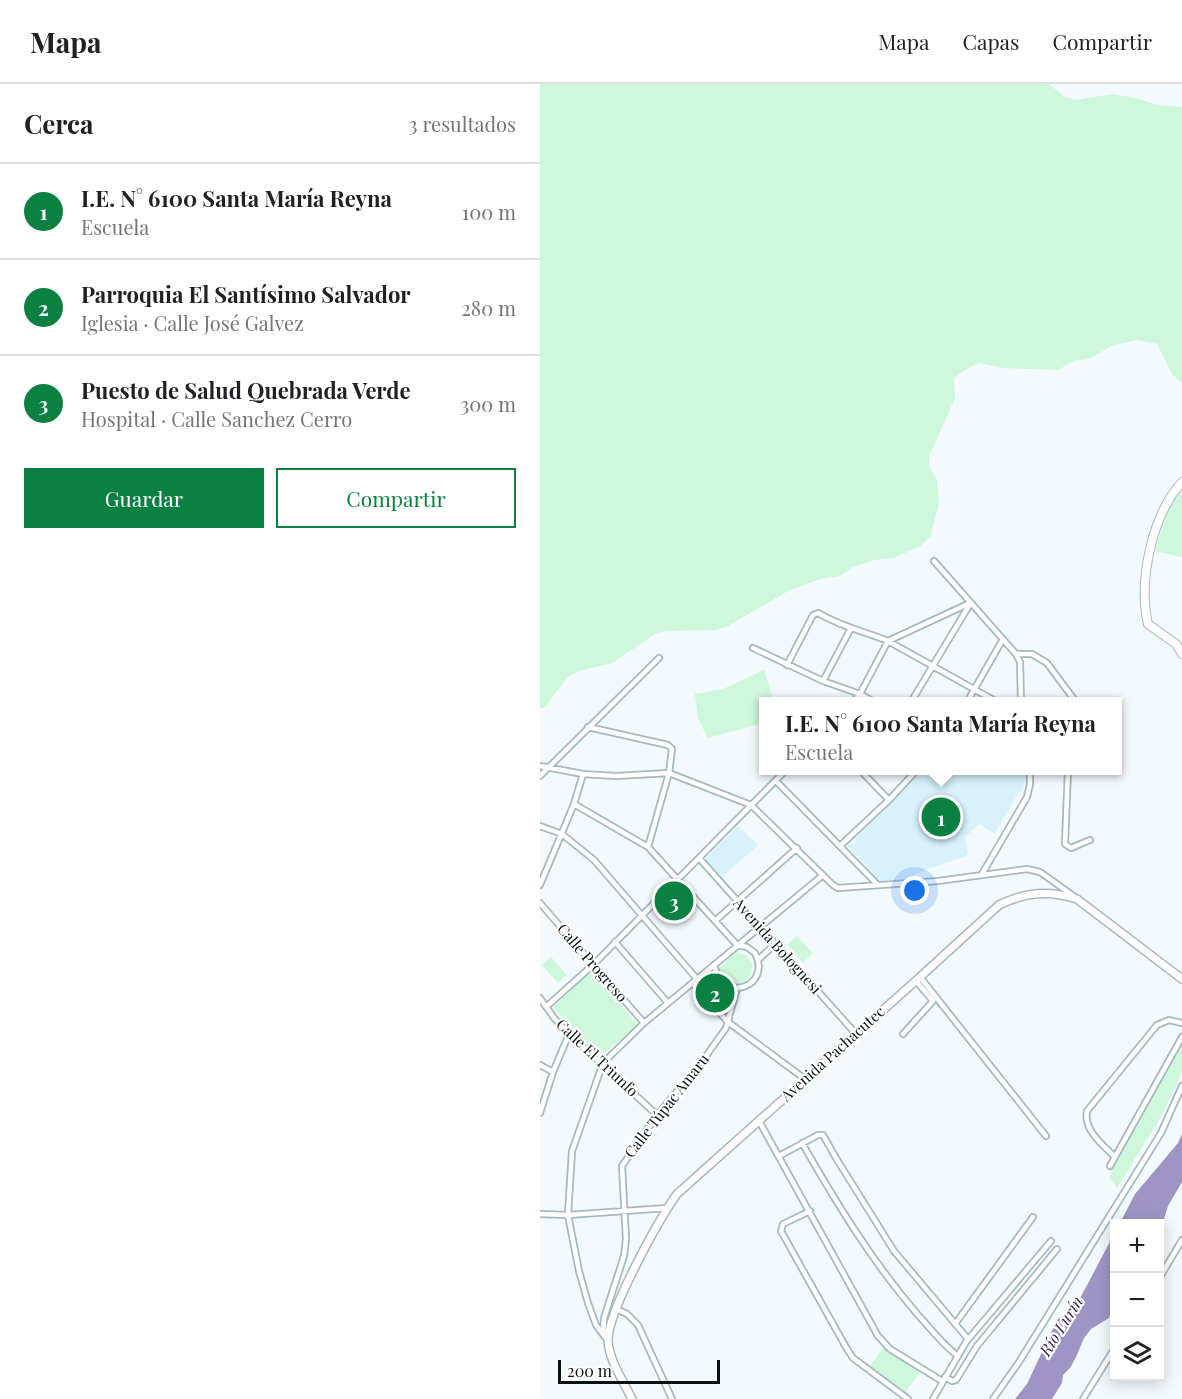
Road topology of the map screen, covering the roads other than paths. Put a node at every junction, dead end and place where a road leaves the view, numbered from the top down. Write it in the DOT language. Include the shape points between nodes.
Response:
graph roads {
  1 [pos="1182,482"];
  2 [pos="934,561"];
  3 [pos="970,603"];
  4 [pos="850,630"];
  5 [pos="1003,639"];
  6 [pos="888,640"];
  7 [pos="753,648"];
  8 [pos="1016,654"];
  9 [pos="1182,654"];
  10 [pos="659,658"];
  11 [pos="787,665"];
  12 [pos="933,666"];
  13 [pos="824,681"];
  14 [pos="974,690"];
  15 [pos="860,694"];
  16 [pos="857,697"];
  17 [pos="865,697"];
  18 [pos="914,697"];
  19 [pos="970,697"];
  20 [pos="988,697"];
  21 [pos="1021,697"];
  22 [pos="1072,697"];
  23 [pos="588,727"];
  24 [pos="540,766"];
  25 [pos="548,767"];
  26 [pos="669,773"];
  27 [pos="583,774"];
  28 [pos="782,775"];
  29 [pos="864,775"];
  30 [pos="913,775"];
  31 [pos="1029,775"];
  32 [pos="1069,775"];
  33 [pos="540,776"];
  34 [pos="776,781"];
  35 [pos="889,800"];
  36 [pos="574,804"];
  37 [pos="751,805"];
  38 [pos="540,826"];
  39 [pos="562,834"];
  40 [pos="1090,840"];
  41 [pos="840,846"];
  42 [pos="648,847"];
  43 [pos="797,848"];
  44 [pos="699,858"];
  45 [pos="982,874"];
  46 [pos="823,875"];
  47 [pos="678,879"];
  48 [pos="540,885"];
  49 [pos="878,885"];
  50 [pos="1077,899"];
  51 [pos="737,901"];
  52 [pos="540,903"];
  53 [pos="641,915"];
  54 [pos="715,921"];
  55 [pos="760,926"];
  56 [pos="615,942"];
  57 [pos="775,944"];
  58 [pos="737,945"];
  59 [pos="759,959"];
  60 [pos="593,964"];
  61 [pos="714,964"];
  62 [pos="918,979"];
  63 [pos="1182,979"];
  64 [pos="695,981"];
  65 [pos="736,988"];
  66 [pos="540,998"];
  67 [pos="668,1003"];
  68 [pos="546,1007"];
  69 [pos="728,1022"];
  70 [pos="644,1023"];
  71 [pos="1182,1023"];
  72 [pos="569,1034"];
  73 [pos="856,1034"];
  74 [pos="903,1034"];
  75 [pos="1182,1037"];
  76 [pos="603,1064"];
  77 [pos="540,1065"];
  78 [pos="553,1072"];
  79 [pos="805,1079"];
  80 [pos="1182,1086"];
  81 [pos="540,1113"];
  82 [pos="657,1115"];
  83 [pos="759,1120"];
  84 [pos="1046,1136"];
  85 [pos="802,1143"];
  86 [pos="779,1156"];
  87 [pos="1115,1157"];
  88 [pos="1110,1166"];
  89 [pos="667,1208"];
  90 [pos="623,1210"];
  91 [pos="810,1211"];
  92 [pos="540,1214"];
  93 [pos="568,1215"];
  94 [pos="1033,1217"];
  95 [pos="1182,1240"];
  96 [pos="1051,1241"];
  97 [pos="1177,1248"];
  98 [pos="1057,1249"];
  99 [pos="1182,1252"];
  100 [pos="1162,1273"];
  101 [pos="616,1309"];
  102 [pos="955,1324"];
  103 [pos="603,1334"];
  104 [pos="968,1339"];
  105 [pos="608,1341"];
  106 [pos="1110,1355"];
  107 [pos="958,1356"];
  108 [pos="943,1379"];
  109 [pos="632,1399"];
  110 [pos="672,1399"];
  111 [pos="908,1399"];
  112 [pos="933,1399"];
  113 [pos="993,1399"];
  114 [pos="1083,1399"];
  1 -- 9 [label="main road" via="1162,510 1153,535 1145,598 1148,624 1176,644"];
  2 -- 3 [label="street"];
  3 -- 5 [label="street"];
  3 -- 6 [label="street"];
  3 -- 12 [label="street"];
  4 -- 6 [label="street"];
  4 -- 11 [label="street" via="818,613 813,615"];
  4 -- 13 [label="street"];
  5 -- 8 [label="street"];
  5 -- 14 [label="street"];
  6 -- 12 [label="street"];
  6 -- 15 [label="street"];
  7 -- 11 [label="street"];
  8 -- 21 [label="street" via="1020,662"];
  8 -- 22 [label="street" via="1032,654 1047,663"];
  10 -- 23 [label="street"];
  11 -- 13 [label="street"];
  12 -- 14 [label="street"];
  12 -- 18 [label="street"];
  13 -- 15 [label="street"];
  14 -- 19 [label="street"];
  14 -- 20 [label="street"];
  15 -- 16 [label="street"];
  15 -- 17 [label="street"];
  23 -- 25 [label="street"];
  23 -- 26 [label="street" via="668,745 672,749"];
  24 -- 25 [label="street"];
  25 -- 27 [label="street"];
  25 -- 33 [label="street"];
  26 -- 27 [label="street"];
  26 -- 37 [label="street"];
  26 -- 42 [label="street"];
  27 -- 36 [label="street"];
  28 -- 34 [label="street"];
  29 -- 35 [label="street"];
  30 -- 35 [label="street"];
  31 -- 45 [label="street" via="1026,797"];
  32 -- 40 [label="street" via="1065,844 1071,848"];
  34 -- 37 [label="street"];
  34 -- 41 [label="street"];
  35 -- 41 [label="street"];
  36 -- 39 [label="street"];
  36 -- 42 [label="street"];
  37 -- 43 [label="street"];
  37 -- 44 [label="street"];
  38 -- 39 [label="street"];
  39 -- 48 [label="street"];
  39 -- 53 [label="street" via="594,860"];
  41 -- 49 [label="street"];
  42 -- 47 [label="street"];
  43 -- 46 [label="street"];
  43 -- 51 [label="street"];
  44 -- 47 [label="street"];
  44 -- 51 [label="street, Avenida Bolognesi"];
  45 -- 49 [label="street"];
  45 -- 50 [label="street" via="1035,870"];
  46 -- 49 [label="street" via="838,888"];
  46 -- 55 [label="street"];
  47 -- 53 [label="street"];
  47 -- 54 [label="street"];
  50 -- 62 [label="main road, Avenida Pachacutec" via="1059,893 1038,893 999,905"];
  50 -- 63 [label="main road, Avenida Pachacutec"];
  51 -- 54 [label="street"];
  51 -- 55 [label="street, Avenida Bolognesi"];
  52 -- 60 [label="street, Calle Progreso"];
  53 -- 56 [label="street"];
  53 -- 64 [label="street"];
  54 -- 58 [label="street"];
  55 -- 57 [label="street, Avenida Bolognesi"];
  55 -- 58 [label="street"];
  56 -- 60 [label="street"];
  56 -- 67 [label="street"];
  57 -- 59 [label="street"];
  57 -- 73 [label="street, Avenida Bolognesi"];
  58 -- 59 [label="street" via="751,949"];
  58 -- 61 [label="street"];
  59 -- 65 [label="street" via="755,979"];
  60 -- 68 [label="street"];
  60 -- 70 [label="street, Calle Progreso"];
  61 -- 64 [label="street"];
  61 -- 65 [label="street" via="723,983"];
  62 -- 73 [label="main road, Avenida Pachacutec"];
  62 -- 74 [label="street" via="933,1001"];
  62 -- 84 [label="street"];
  64 -- 67 [label="street"];
  64 -- 69 [label="street"];
  65 -- 69 [label="street, Calle Túpac Amaru"];
  66 -- 68 [label="street, Calle El Triunfo"];
  67 -- 70 [label="street"];
  68 -- 72 [label="street, Calle El Triunfo"];
  69 -- 79 [label="street"];
  69 -- 82 [label="street, Calle Túpac Amaru" via="701,1063"];
  70 -- 76 [label="street"];
  71 -- 87 [label="street" via="1169,1020 1158,1025 1087,1112 1090,1130"];
  72 -- 76 [label="street, Calle El Triunfo"];
  72 -- 78 [label="street"];
  73 -- 79 [label="main road, Avenida Pachacutec"];
  75 -- 87 [label="street"];
  76 -- 82 [label="street, Calle El Triunfo"];
  76 -- 93 [label="street" via="572,1151"];
  77 -- 78 [label="street"];
  78 -- 81 [label="street"];
  79 -- 83 [label="main road, Avenida Pachacutec"];
  80 -- 113 [label="street" via="1161,1133"];
  82 -- 90 [label="street, Calle Túpac Amaru" via="622,1166"];
  83 -- 86 [label="street"];
  83 -- 89 [label="main road, Avenida Pachacutec" via="692,1178"];
  85 -- 86 [label="street"];
  85 -- 102 [label="street" via="823,1135 894,1251"];
  85 -- 107 [label="street" via="877,1264"];
  86 -- 91 [label="street"];
  87 -- 88 [label="street"];
  89 -- 90 [label="street"];
  89 -- 101 [label="main road, Avenida Pachacutec"];
  90 -- 93 [label="street"];
  90 -- 103 [label="street, Calle Túpac Amaru" via="624,1256 609,1300"];
  91 -- 108 [label="street" via="878,1336 890,1349"];
  91 -- 111 [label="street" via="783,1224 782,1231 846,1350"];
  92 -- 93 [label="street"];
  93 -- 103 [label="street" via="588,1304"];
  94 -- 102 [label="street"];
  95 -- 97 [label="street"];
  96 -- 104 [label="street"];
  97 -- 99 [label="street"];
  97 -- 100 [label="street"];
  98 -- 108 [label="street" via="977,1346 956,1380"];
  101 -- 105 [label="main road, Avenida Pachacutec"];
  101 -- 110 [label="street" via="638,1325"];
  102 -- 104 [label="street"];
  103 -- 105 [label="street"];
  104 -- 107 [label="street"];
  105 -- 109 [label="main road" via="613,1361"];
  106 -- 114 [label="street"];
  107 -- 108 [label="street"];
  108 -- 112 [label="street"];
}
